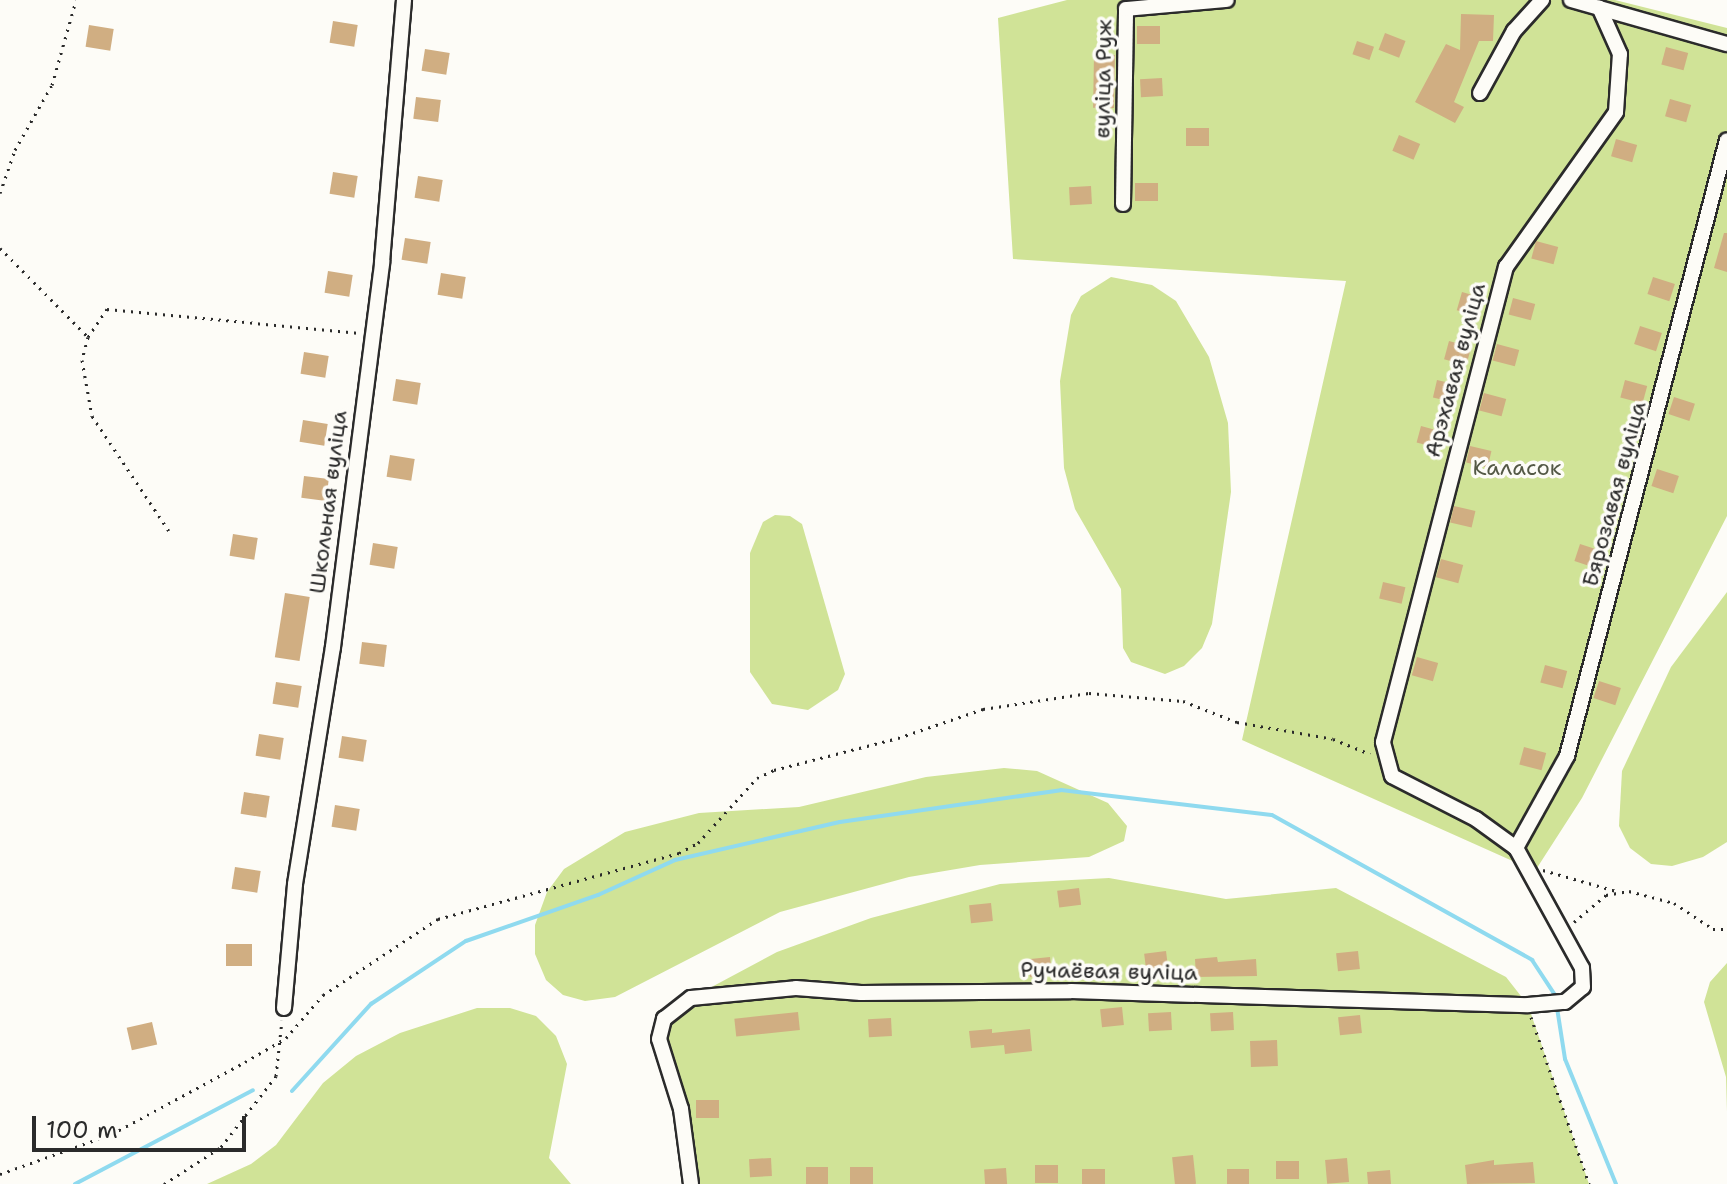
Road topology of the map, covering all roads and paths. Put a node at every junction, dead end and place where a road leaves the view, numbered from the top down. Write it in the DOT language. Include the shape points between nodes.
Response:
graph roads {
  1 [pos="76,0"];
  2 [pos="404,0"];
  3 [pos="1227,0"];
  4 [pos="1542,0"];
  5 [pos="1571,0"];
  6 [pos="1599,7"];
  7 [pos="1727,44"];
  8 [pos="1480,93"];
  9 [pos="1727,140"];
  10 [pos="0,193"];
  11 [pos="1123,204"];
  12 [pos="0,248"];
  13 [pos="371,335"];
  14 [pos="88,337"];
  15 [pos="169,531"];
  16 [pos="1386,761"];
  17 [pos="1516,848"];
  18 [pos="1525,863"];
  19 [pos="1616,891"];
  20 [pos="1727,929"];
  21 [pos="1565,935"];
  22 [pos="1528,1005"];
  23 [pos="284,1008"];
  24 [pos="0,1174"];
  25 [pos="164,1184"];
  26 [pos="691,1184"];
  27 [pos="1589,1184"];
  1 -- 10 [label="path" via="52,85 15,150"];
  2 -- 13 [label="street, Школьная вуліца"];
  3 -- 11 [label="street, вуліца Руж" via="1135,4 1126,9"];
  4 -- 8 [label="street" via="1514,31"];
  5 -- 6 [label="street"];
  6 -- 7 [label="street"];
  6 -- 16 [label="street, Арэхавая вуліца" via="1620,54 1616,112 1513,253 1500,282 1389,716"];
  9 -- 17 [label="street, Бярозавая вуліца" via="1567,756"];
  12 -- 14 [label="path"];
  13 -- 14 [label="path" via="107,309"];
  13 -- 23 [label="street, Школьная вуліца" via="333,647 295,884"];
  14 -- 15 [label="path" via="82,360 92,416"];
  16 -- 17 [label="street, Арэхавая вуліца" via="1392,776 1476,819"];
  16 -- 24 [label="path" via="1333,739 1237,722 1183,701 1089,693 983,709 774,770 757,778 698,843 679,853 438,919 323,995 272,1046 112,1134"];
  17 -- 18 [label="street"];
  18 -- 19 [label="path"];
  18 -- 21 [label="street"];
  19 -- 20 [label="path" via="1674,903 1713,929"];
  19 -- 21 [label="path" via="1583,912"];
  21 -- 22 [label="street, Ручаёвая вуліца" via="1585,979 1559,1003"];
  22 -- 26 [label="street, Ручаёвая вуліца" via="796,988 691,998 664,1019 659,1039 681,1109"];
  22 -- 27 [label="path" via="1539,1052"];
  23 -- 25 [label="path" via="276,1076 221,1147"];
}
